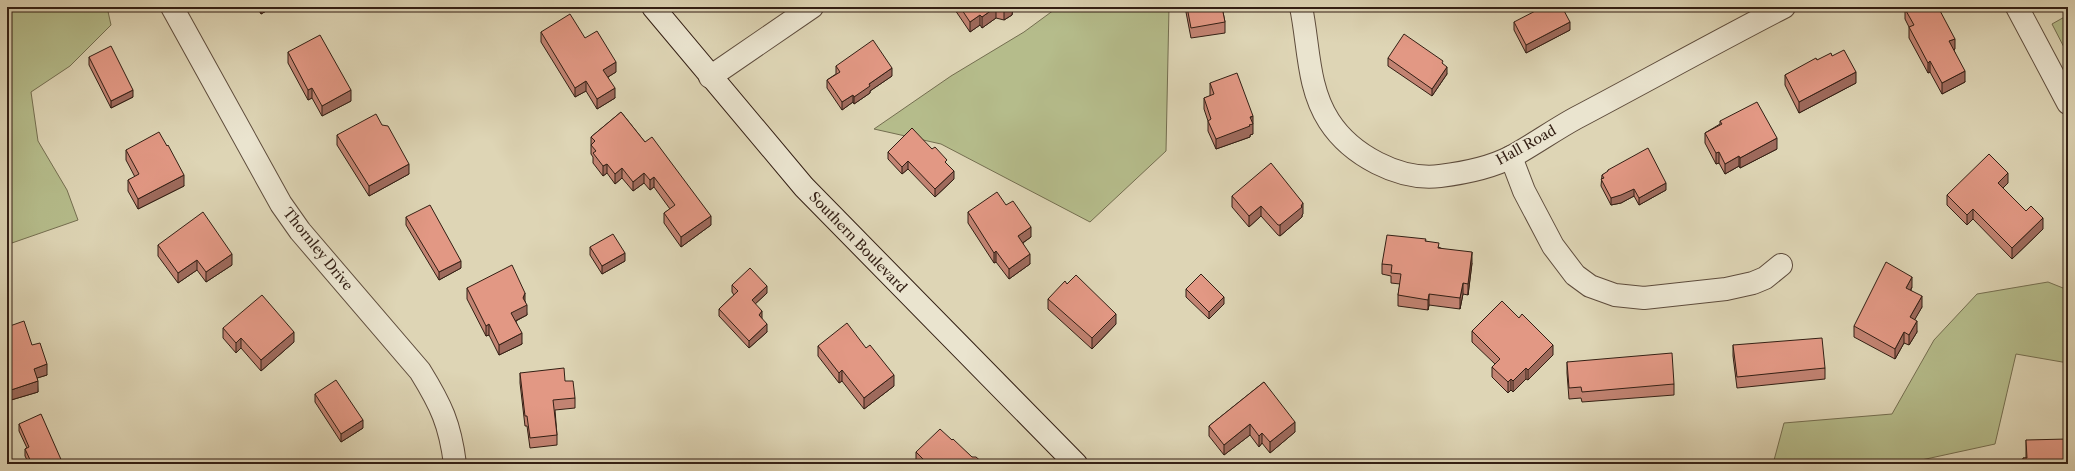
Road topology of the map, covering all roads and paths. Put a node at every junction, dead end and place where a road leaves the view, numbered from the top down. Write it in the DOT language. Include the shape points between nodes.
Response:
graph roads {
  1 [pos="172,7"];
  2 [pos="653,7"];
  3 [pos="812,7"];
  4 [pos="1301,7"];
  5 [pos="1784,7"];
  6 [pos="2018,7"];
  7 [pos="710,77"];
  8 [pos="2068,103"];
  9 [pos="1511,157"];
  10 [pos="1781,265"];
  11 [pos="455,464"];
  12 [pos="1076,464"];
  1 -- 11 [label="street, Thornley Drive" via="281,204 300,231 420,371 435,394 452,435"];
  2 -- 7 [label="street, Southern Boulevard"];
  3 -- 7 [label="street"];
  4 -- 9 [label="street, Hall Road" via="1312,77 1319,102 1329,121 1345,140 1363,155 1398,173 1439,176 1471,170"];
  5 -- 9 [label="street, Hall Road" via="1549,132"];
  6 -- 8 [label="street"];
  7 -- 12 [label="street, Southern Boulevard" via="804,187"];
  9 -- 10 [label="street" via="1524,191 1553,246 1575,275 1590,286 1615,296 1651,298 1753,284"];
}
